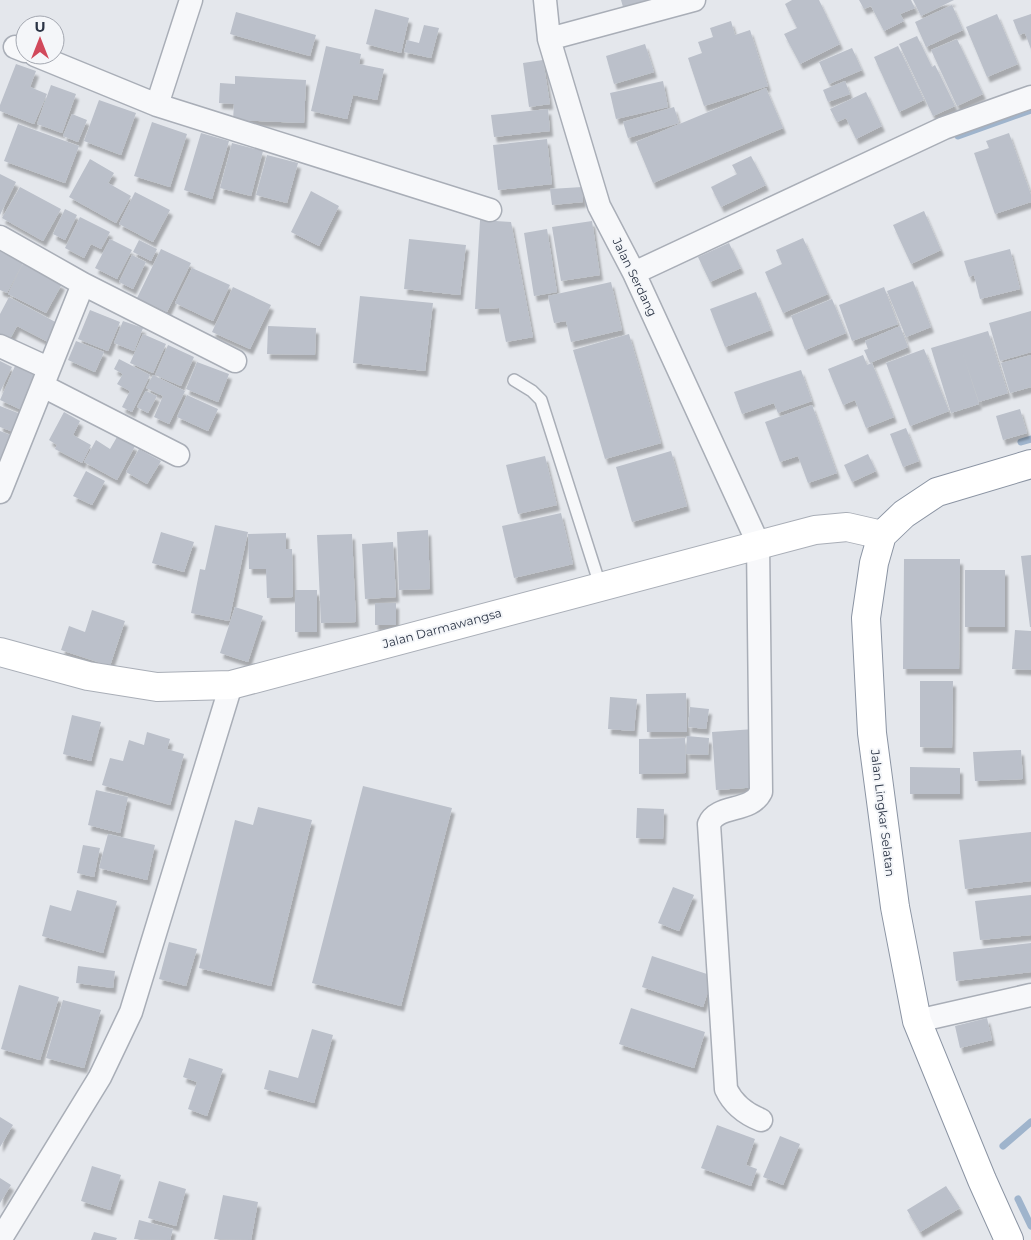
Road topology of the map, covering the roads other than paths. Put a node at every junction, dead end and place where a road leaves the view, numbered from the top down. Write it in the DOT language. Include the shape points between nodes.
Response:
graph roads {
  1 [pos="191,0"];
  2 [pos="544,0"];
  3 [pos="694,0"];
  4 [pos="548,39"];
  5 [pos="59,65"];
  6 [pos="1031,97"];
  7 [pos="158,105"];
  8 [pos="490,210"];
  9 [pos="0,237"];
  10 [pos="634,273"];
  11 [pos="83,284"];
  12 [pos="0,346"];
  13 [pos="236,361"];
  14 [pos="45,377"];
  15 [pos="514,380"];
  16 [pos="178,455"];
  17 [pos="1031,464"];
  18 [pos="0,492"];
  19 [pos="882,536"];
  20 [pos="758,543"];
  21 [pos="600,585"];
  22 [pos="0,652"];
  23 [pos="231,685"];
  24 [pos="1031,995"];
  25 [pos="917,1021"];
  26 [pos="761,1120"];
  27 [pos="0,1240"];
  28 [pos="1009,1240"];
  1 -- 7 [label="street"];
  2 -- 4 [label="street, Jalan Serdang"];
  3 -- 4 [label="street"];
  4 -- 10 [label="street, Jalan Serdang" via="600,206"];
  5 -- 7 [label="street"];
  6 -- 10 [label="street" via="944,128"];
  7 -- 8 [label="street"];
  9 -- 11 [label="street"];
  10 -- 20 [label="street, Jalan Serdang"];
  11 -- 13 [label="street"];
  11 -- 14 [label="street"];
  12 -- 14 [label="street"];
  14 -- 16 [label="street"];
  14 -- 18 [label="street"];
  15 -- 21 [label="lane" via="541,400"];
  17 -- 19 [label="main road, Jalan Lingkar Selatan" via="937,492 904,514"];
  19 -- 20 [label="main road, Jalan Darmawangsa" via="847,527 815,530"];
  19 -- 25 [label="main road, Jalan Lingkar Selatan" via="872,571 866,618 872,733 895,907"];
  20 -- 21 [label="main road, Jalan Darmawangsa"];
  20 -- 26 [label="street" via="761,792 754,803 715,815 709,824 726,1089 732,1100 752,1117"];
  21 -- 23 [label="main road, Jalan Darmawangsa"];
  22 -- 23 [label="main road, Jalan Darmawangsa" via="88,676 158,686"];
  23 -- 27 [label="street" via="131,1012 100,1078"];
  24 -- 25 [label="street"];
  25 -- 28 [label="main road, Jalan Lingkar Selatan"];
}
